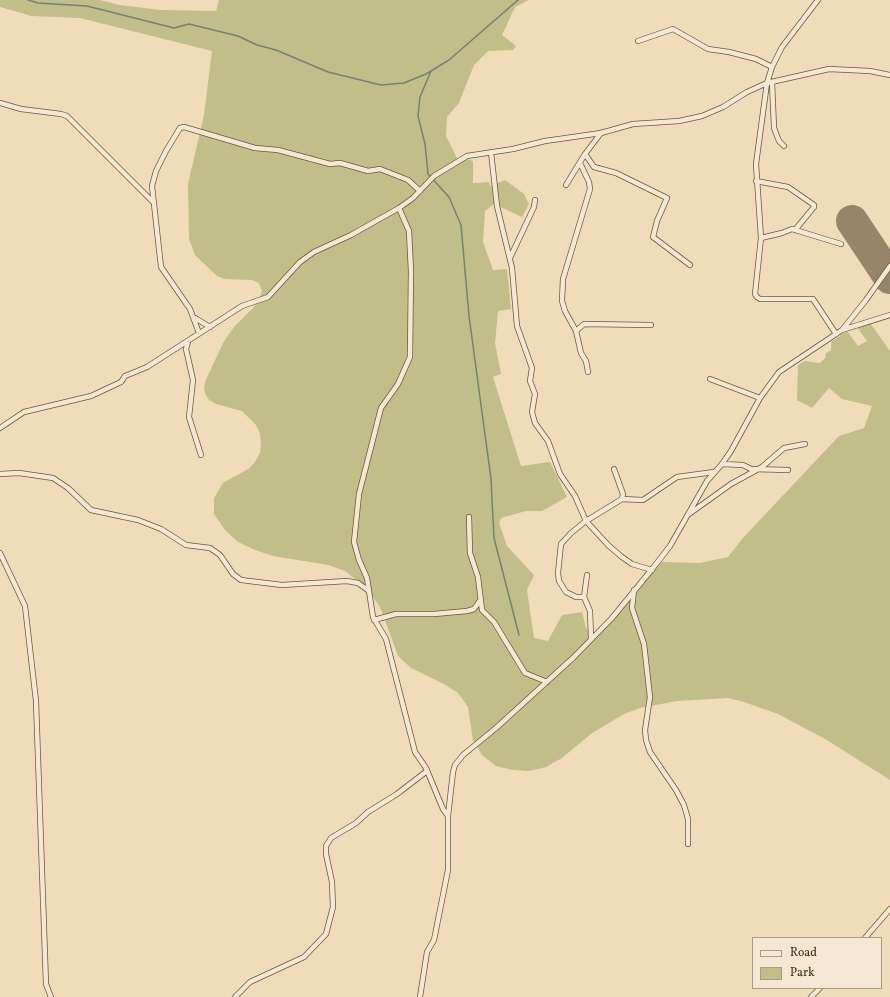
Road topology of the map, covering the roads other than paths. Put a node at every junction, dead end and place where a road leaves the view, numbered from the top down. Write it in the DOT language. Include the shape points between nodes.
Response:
graph roads {
  1 [pos="818,0"];
  2 [pos="638,41"];
  3 [pos="772,67"];
  4 [pos="890,75"];
  5 [pos="772,82"];
  6 [pos="767,84"];
  7 [pos="0,103"];
  8 [pos="601,134"];
  9 [pos="784,146"];
  10 [pos="490,152"];
  11 [pos="585,154"];
  12 [pos="580,163"];
  13 [pos="756,181"];
  14 [pos="566,185"];
  15 [pos="420,191"];
  16 [pos="534,200"];
  17 [pos="154,203"];
  18 [pos="399,208"];
  19 [pos="795,230"];
  20 [pos="760,238"];
  21 [pos="841,244"];
  22 [pos="510,258"];
  23 [pos="690,265"];
  24 [pos="890,266"];
  25 [pos="890,315"];
  26 [pos="195,318"];
  27 [pos="651,325"];
  28 [pos="210,327"];
  29 [pos="842,330"];
  30 [pos="576,331"];
  31 [pos="199,333"];
  32 [pos="836,334"];
  33 [pos="188,342"];
  34 [pos="588,372"];
  35 [pos="710,379"];
  36 [pos="760,398"];
  37 [pos="0,428"];
  38 [pos="805,444"];
  39 [pos="201,455"];
  40 [pos="722,464"];
  41 [pos="614,469"];
  42 [pos="759,469"];
  43 [pos="788,470"];
  44 [pos="714,472"];
  45 [pos="0,474"];
  46 [pos="622,499"];
  47 [pos="687,515"];
  48 [pos="468,517"];
  49 [pos="586,521"];
  50 [pos="0,553"];
  51 [pos="652,570"];
  52 [pos="587,576"];
  53 [pos="634,590"];
  54 [pos="369,591"];
  55 [pos="584,597"];
  56 [pos="481,599"];
  57 [pos="374,620"];
  58 [pos="590,638"];
  59 [pos="547,682"];
  60 [pos="427,771"];
  61 [pos="448,816"];
  62 [pos="688,844"];
  63 [pos="890,909"];
  64 [pos="865,937"];
  65 [pos="819,989"];
  66 [pos="50,997"];
  67 [pos="235,997"];
  68 [pos="420,997"];
  69 [pos="811,997"];
  1 -- 3 [label="street" via="782,47"];
  2 -- 3 [label="street" via="673,29 708,49 756,59"];
  3 -- 6 [label="street"];
  4 -- 5 [label="street" via="870,70 832,68"];
  5 -- 6 [label="street"];
  5 -- 9 [label="street" via="774,128"];
  6 -- 8 [label="street" via="705,115 679,121 633,124"];
  6 -- 13 [label="street" via="760,127"];
  7 -- 17 [label="street" via="67,116"];
  8 -- 10 [label="street" via="545,141"];
  8 -- 11 [label="street"];
  10 -- 15 [label="street" via="467,156 434,176"];
  10 -- 22 [label="street" via="497,206"];
  11 -- 12 [label="street"];
  11 -- 23 [label="street" via="594,167 616,173 667,198 653,237"];
  12 -- 14 [label="street"];
  12 -- 30 [label="street" via="590,189 564,279 562,301"];
  13 -- 19 [label="street" via="788,186 814,205"];
  13 -- 20 [label="street"];
  15 -- 17 [label="street" via="408,180 380,169 368,171 342,164 330,164 278,150 255,148 184,128 177,131 156,171 152,186"];
  15 -- 18 [label="street"];
  16 -- 22 [label="street" via="534,207"];
  17 -- 26 [label="street" via="161,267"];
  18 -- 28 [label="street" via="314,252 295,267 269,296 242,306"];
  18 -- 54 [label="street" via="409,231 410,357 398,384 382,405 359,494 354,542"];
  19 -- 20 [label="street" via="791,228"];
  19 -- 21 [label="street"];
  20 -- 32 [label="street" via="756,298 813,299"];
  22 -- 49 [label="street" via="517,326 532,368 530,381 535,394 533,418 537,428 548,441 560,474 575,496"];
  24 -- 29 [label="street"];
  25 -- 29 [label="street"];
  26 -- 28 [label="street"];
  26 -- 31 [label="street"];
  27 -- 30 [label="street" via="584,324"];
  28 -- 31 [label="street"];
  29 -- 32 [label="street"];
  30 -- 34 [label="street" via="580,353 586,361"];
  31 -- 33 [label="street"];
  32 -- 36 [label="street" via="779,372"];
  33 -- 37 [label="street" via="147,367 125,376 121,382 91,396 24,412"];
  33 -- 39 [label="street" via="186,348 193,380 189,417"];
  35 -- 36 [label="street"];
  36 -- 40 [label="street"];
  38 -- 42 [label="street" via="784,448"];
  40 -- 42 [label="street"];
  40 -- 44 [label="street"];
  41 -- 46 [label="street" via="623,494"];
  42 -- 43 [label="street"];
  42 -- 47 [label="street"];
  44 -- 46 [label="street" via="676,477 643,500"];
  44 -- 47 [label="street"];
  45 -- 54 [label="street" via="19,473 53,478 68,488 91,510 138,520 186,545 210,548 220,555 233,574 242,580 282,585 347,581 358,583"];
  46 -- 49 [label="street"];
  47 -- 51 [label="street" via="670,546"];
  48 -- 56 [label="street" via="470,552 478,577"];
  49 -- 51 [label="street" via="622,557 632,564"];
  49 -- 55 [label="street" via="562,544 558,573 559,581 566,592 576,597"];
  50 -- 66 [label="street" via="25,606 36,701 45,976"];
  51 -- 53 [label="street"];
  52 -- 55 [label="street"];
  53 -- 58 [label="street" via="612,618"];
  53 -- 62 [label="street" via="632,608 644,644 650,697 646,740 650,752 684,805 688,819"];
  54 -- 57 [label="street"];
  55 -- 58 [label="street" via="590,611"];
  56 -- 57 [label="street" via="475,608 467,611 396,614"];
  56 -- 59 [label="street" via="482,610 494,622 525,674"];
  57 -- 60 [label="street" via="386,639 415,752"];
  58 -- 59 [label="street"];
  59 -- 61 [label="street" via="454,764"];
  60 -- 61 [label="street"];
  60 -- 67 [label="street" via="356,823 331,838 326,846 326,854 332,882 333,907 326,934 304,957 250,982"];
  61 -- 68 [label="street" via="448,870 434,940 427,952"];
  63 -- 64 [label="street"];
  65 -- 69 [label="street"];
}
